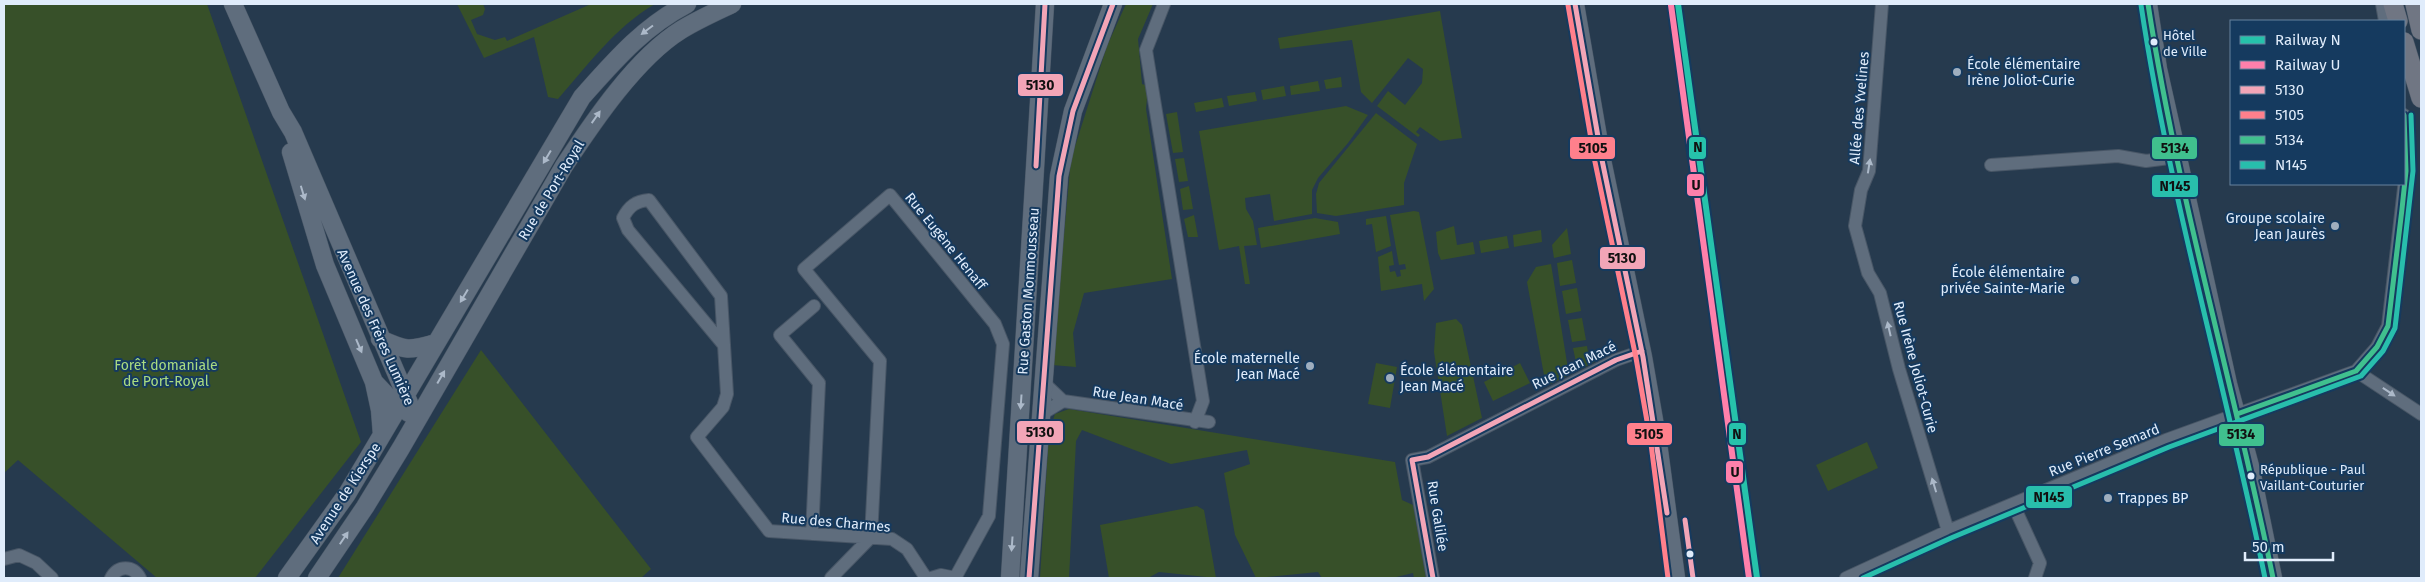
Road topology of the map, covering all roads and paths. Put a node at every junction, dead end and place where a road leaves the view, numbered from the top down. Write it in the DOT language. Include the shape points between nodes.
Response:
graph roads {
  1 [pos="233,4"];
  2 [pos="687,4"];
  3 [pos="732,4"];
  4 [pos="1045,4"];
  5 [pos="1112,4"];
  6 [pos="1164,4"];
  7 [pos="1575,4"];
  8 [pos="1882,4"];
  9 [pos="2148,4"];
  10 [pos="2382,4"];
  11 [pos="2393,4"];
  12 [pos="2415,4"];
  13 [pos="2385,20"];
  14 [pos="2398,20"];
  15 [pos="2421,30"];
  16 [pos="2405,45"];
  17 [pos="2421,98"];
  18 [pos="281,112"];
  19 [pos="2405,143"];
  20 [pos="2177,157"];
  21 [pos="1991,165"];
  22 [pos="2405,180"];
  23 [pos="2404,185"];
  24 [pos="1856,212"];
  25 [pos="814,306"];
  26 [pos="380,339"];
  27 [pos="436,343"];
  28 [pos="723,344"];
  29 [pos="1642,351"];
  30 [pos="2356,371"];
  31 [pos="374,382"];
  32 [pos="1043,382"];
  33 [pos="402,401"];
  34 [pos="1063,402"];
  35 [pos="2237,414"];
  36 [pos="2421,414"];
  37 [pos="1040,415"];
  38 [pos="417,419"];
  39 [pos="1195,422"];
  40 [pos="1209,422"];
  41 [pos="382,435"];
  42 [pos="1412,460"];
  43 [pos="2013,504"];
  44 [pos="1948,531"];
  45 [pos="812,534"];
  46 [pos="871,537"];
  47 [pos="4,559"];
  48 [pos="52,578"];
  49 [pos="111,578"];
  50 [pos="140,578"];
  51 [pos="287,578"];
  52 [pos="316,578"];
  53 [pos="831,578"];
  54 [pos="926,578"];
  55 [pos="931,578"];
  56 [pos="955,578"];
  57 [pos="1010,578"];
  58 [pos="1029,578"];
  59 [pos="1433,578"];
  60 [pos="1676,578"];
  61 [pos="1846,578"];
  62 [pos="2035,578"];
  63 [pos="2273,578"];
  1 -- 18 [label="main road, Avenue des Frères Lumière"];
  2 -- 27 [label="main road, Rue de Port-Royal, one-way" via="633,40 582,97"];
  38 -- 3 [label="main road, Rue de Port-Royal, one-way" via="564,166 600,112 652,53 680,30"];
  4 -- 57 [label="main road, Rue Gaston Monmousseau, one-way"];
  5 -- 32 [label="main road, Rue Gaston Monmousseau" via="1073,110 1060,176"];
  6 -- 39 [label="street" via="1146,50 1203,402"];
  7 -- 29 [label="main road" via="1602,160"];
  24 -- 8 [label="street, Allée des Yvelines, one-way" via="1860,190 1869,171"];
  9 -- 20 [label="main road"];
  10 -- 13 [label="street"];
  11 -- 14 [label="main road"];
  12 -- 15 [label="main road"];
  16 -- 17 [label="main road"];
  18 -- 26 [label="main road, Avenue des Frères Lumière" via="293,132"];
  18 -- 31 [label="main road, Avenue des Frères Lumière, one-way" via="325,266"];
  19 -- 22 [label="street"];
  20 -- 21 [label="street" via="2146,162 2118,156"];
  20 -- 35 [label="main road"];
  23 -- 30 [label="street" via="2388,326 2377,347"];
  44 -- 24 [label="street, Rue Irène Joliot-Curie, one-way" via="1898,369 1880,293 1868,273 1855,226"];
  25 -- 45 [label="street" via="780,335 819,382"];
  26 -- 27 [label="main road" via="413,350"];
  26 -- 33 [label="main road, Avenue des Frères Lumière"];
  27 -- 33 [label="main road, Rue de Port-Royal"];
  28 -- 28 [label="street, Rue des Charmes" via="721,296 649,200 638,201 627,209 623,218 628,230"];
  28 -- 45 [label="street, Rue des Charmes" via="727,394 723,408 697,437 769,531"];
  29 -- 42 [label="street, Rue Jean Macé" via="1616,360 1428,456"];
  29 -- 60 [label="main road"];
  30 -- 35 [label="street, Rue Pierre Semard"];
  30 -- 36 [label="street, one-way"];
  31 -- 33 [label="main road, Avenue des Frères Lumière"];
  31 -- 41 [label="main road"];
  32 -- 34 [label="street"];
  32 -- 37 [label="main road, Rue Gaston Monmousseau"];
  33 -- 38 [label="main road, Avenue des Frères Lumière"];
  33 -- 41 [label="main road, Avenue de Kierspe"];
  34 -- 37 [label="street"];
  34 -- 39 [label="street, Rue Jean Macé"];
  35 -- 43 [label="street, Rue Pierre Semard"];
  35 -- 63 [label="main road"];
  37 -- 58 [label="main road, Rue Gaston Monmousseau"];
  52 -- 38 [label="main road, Avenue de Kierspe, one-way" via="365,507"];
  39 -- 40 [label="street, Rue Jean Macé"];
  41 -- 51 [label="main road, Avenue de Kierspe" via="322,531"];
  42 -- 59 [label="street, Rue Galilée"];
  43 -- 44 [label="street, Rue Pierre Semard"];
  43 -- 62 [label="street" via="2040,563"];
  44 -- 61 [label="street, Rue Pierre Semard"];
  45 -- 46 [label="street, Rue des Charmes"];
  46 -- 53 [label="street"];
  46 -- 54 [label="street, Rue des Charmes" via="892,539 906,549"];
  46 -- 56 [label="street, Rue Eugène Henaff" via="880,361 804,269 890,195 995,324 1003,344 989,516"];
  47 -- 48 [label="street" via="19,555 36,563"];
  49 -- 50 [label="street" via="116,571 127,568"];
  55 -- 56 [label="street" via="940,575"];
}
